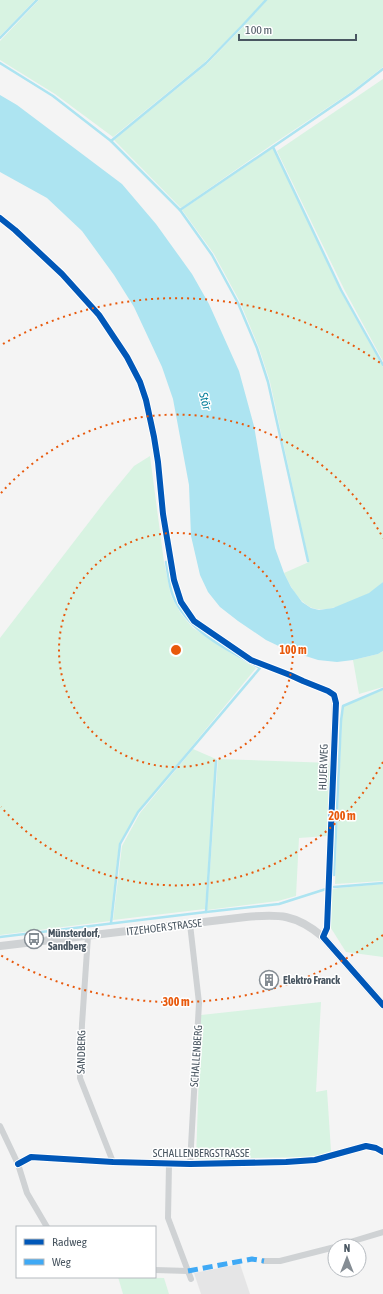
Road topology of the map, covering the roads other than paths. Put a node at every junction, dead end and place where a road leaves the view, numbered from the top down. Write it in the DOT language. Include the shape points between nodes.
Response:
graph roads {
  1 [pos="290,675"];
  2 [pos="190,924"];
  3 [pos="88,936"];
  4 [pos="323,937"];
  5 [pos="0,946"];
  6 [pos="383,1005"];
  7 [pos="0,1126"];
  8 [pos="8,1143"];
  9 [pos="0,1145"];
  10 [pos="383,1152"];
  11 [pos="113,1162"];
  12 [pos="18,1164"];
  13 [pos="169,1164"];
  14 [pos="190,1164"];
  15 [pos="46,1226"];
  16 [pos="383,1232"];
  17 [pos="363,1238"];
  18 [pos="327,1248"];
  19 [pos="264,1261"];
  20 [pos="156,1270"];
  21 [pos="188,1271"];
  22 [pos="191,1279"];
  1 -- 4 [label="street, HUJER WEG" via="328,691 335,698 327,928"];
  2 -- 3 [label="street, ITZEHOER STRASSE"];
  2 -- 4 [label="street, ITZEHOER STRASSE" via="266,915 283,916 299,920"];
  2 -- 14 [label="street, SCHALLENBERG" via="199,1015"];
  3 -- 5 [label="street, ITZEHOER STRASSE"];
  3 -- 11 [label="street, SANDBERG" via="80,1078"];
  4 -- 6 [label="street, ITZEHOER STRASSE"];
  7 -- 8 [label="street"];
  8 -- 9 [label="street"];
  8 -- 12 [label="street"];
  10 -- 14 [label="street, SCHALLENBERGSTRASSE" via="366,1146 316,1160"];
  11 -- 12 [label="street, SCHALLENBERGSTRASSE" via="31,1157"];
  11 -- 13 [label="street, SCHALLENBERGSTRASSE"];
  12 -- 15 [label="street" via="27,1193"];
  13 -- 14 [label="street, SCHALLENBERGSTRASSE"];
  13 -- 21 [label="street" via="168,1218"];
  16 -- 17 [label="street"];
  18 -- 19 [label="street" via="280,1261"];
  20 -- 21 [label="street"];
  21 -- 22 [label="street"];
}
